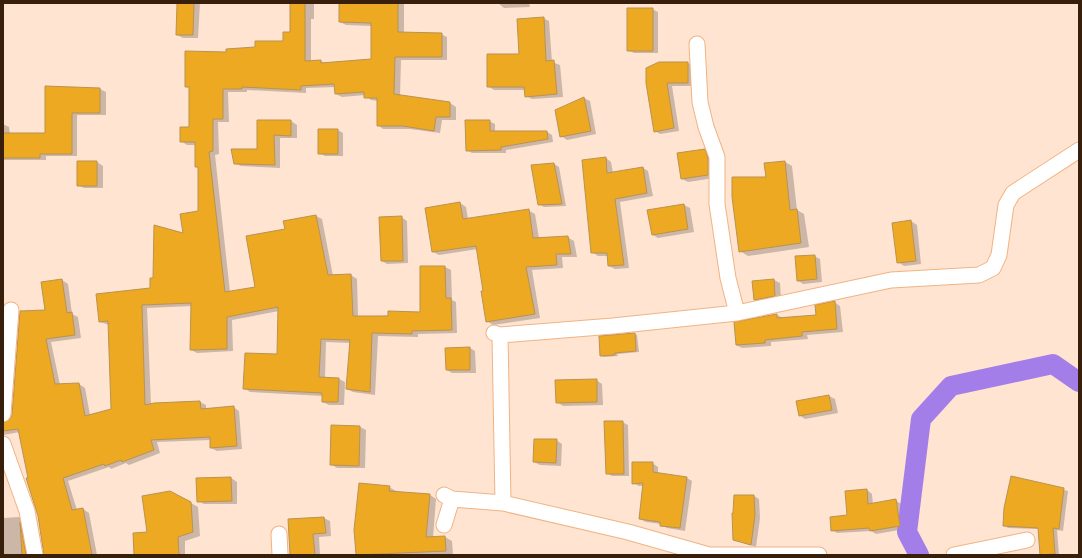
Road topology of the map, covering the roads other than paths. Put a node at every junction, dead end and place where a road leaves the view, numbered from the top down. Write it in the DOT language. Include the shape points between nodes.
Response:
graph roads {
  1 [pos="697,44"];
  2 [pos="1079,150"];
  3 [pos="11,310"];
  4 [pos="737,312"];
  5 [pos="3,414"];
  6 [pos="3,444"];
  7 [pos="503,504"];
  8 [pos="444,525"];
  9 [pos="279,534"];
  10 [pos="1027,540"];
  11 [pos="35,555"];
  12 [pos="280,555"];
  13 [pos="819,555"];
  14 [pos="954,555"];
  1 -- 4 [label="street" via="700,102 717,157 717,204 728,278"];
  2 -- 4 [label="street" via="1013,193 1006,205 999,255 993,268 979,275 891,280"];
  3 -- 5 [label="street"];
  4 -- 7 [label="street" via="613,326 497,334"];
  6 -- 11 [label="street" via="27,511"];
  7 -- 8 [label="street" via="448,497"];
  7 -- 13 [label="street" via="628,532 710,555"];
  9 -- 12 [label="street"];
  10 -- 14 [label="street"];
}
